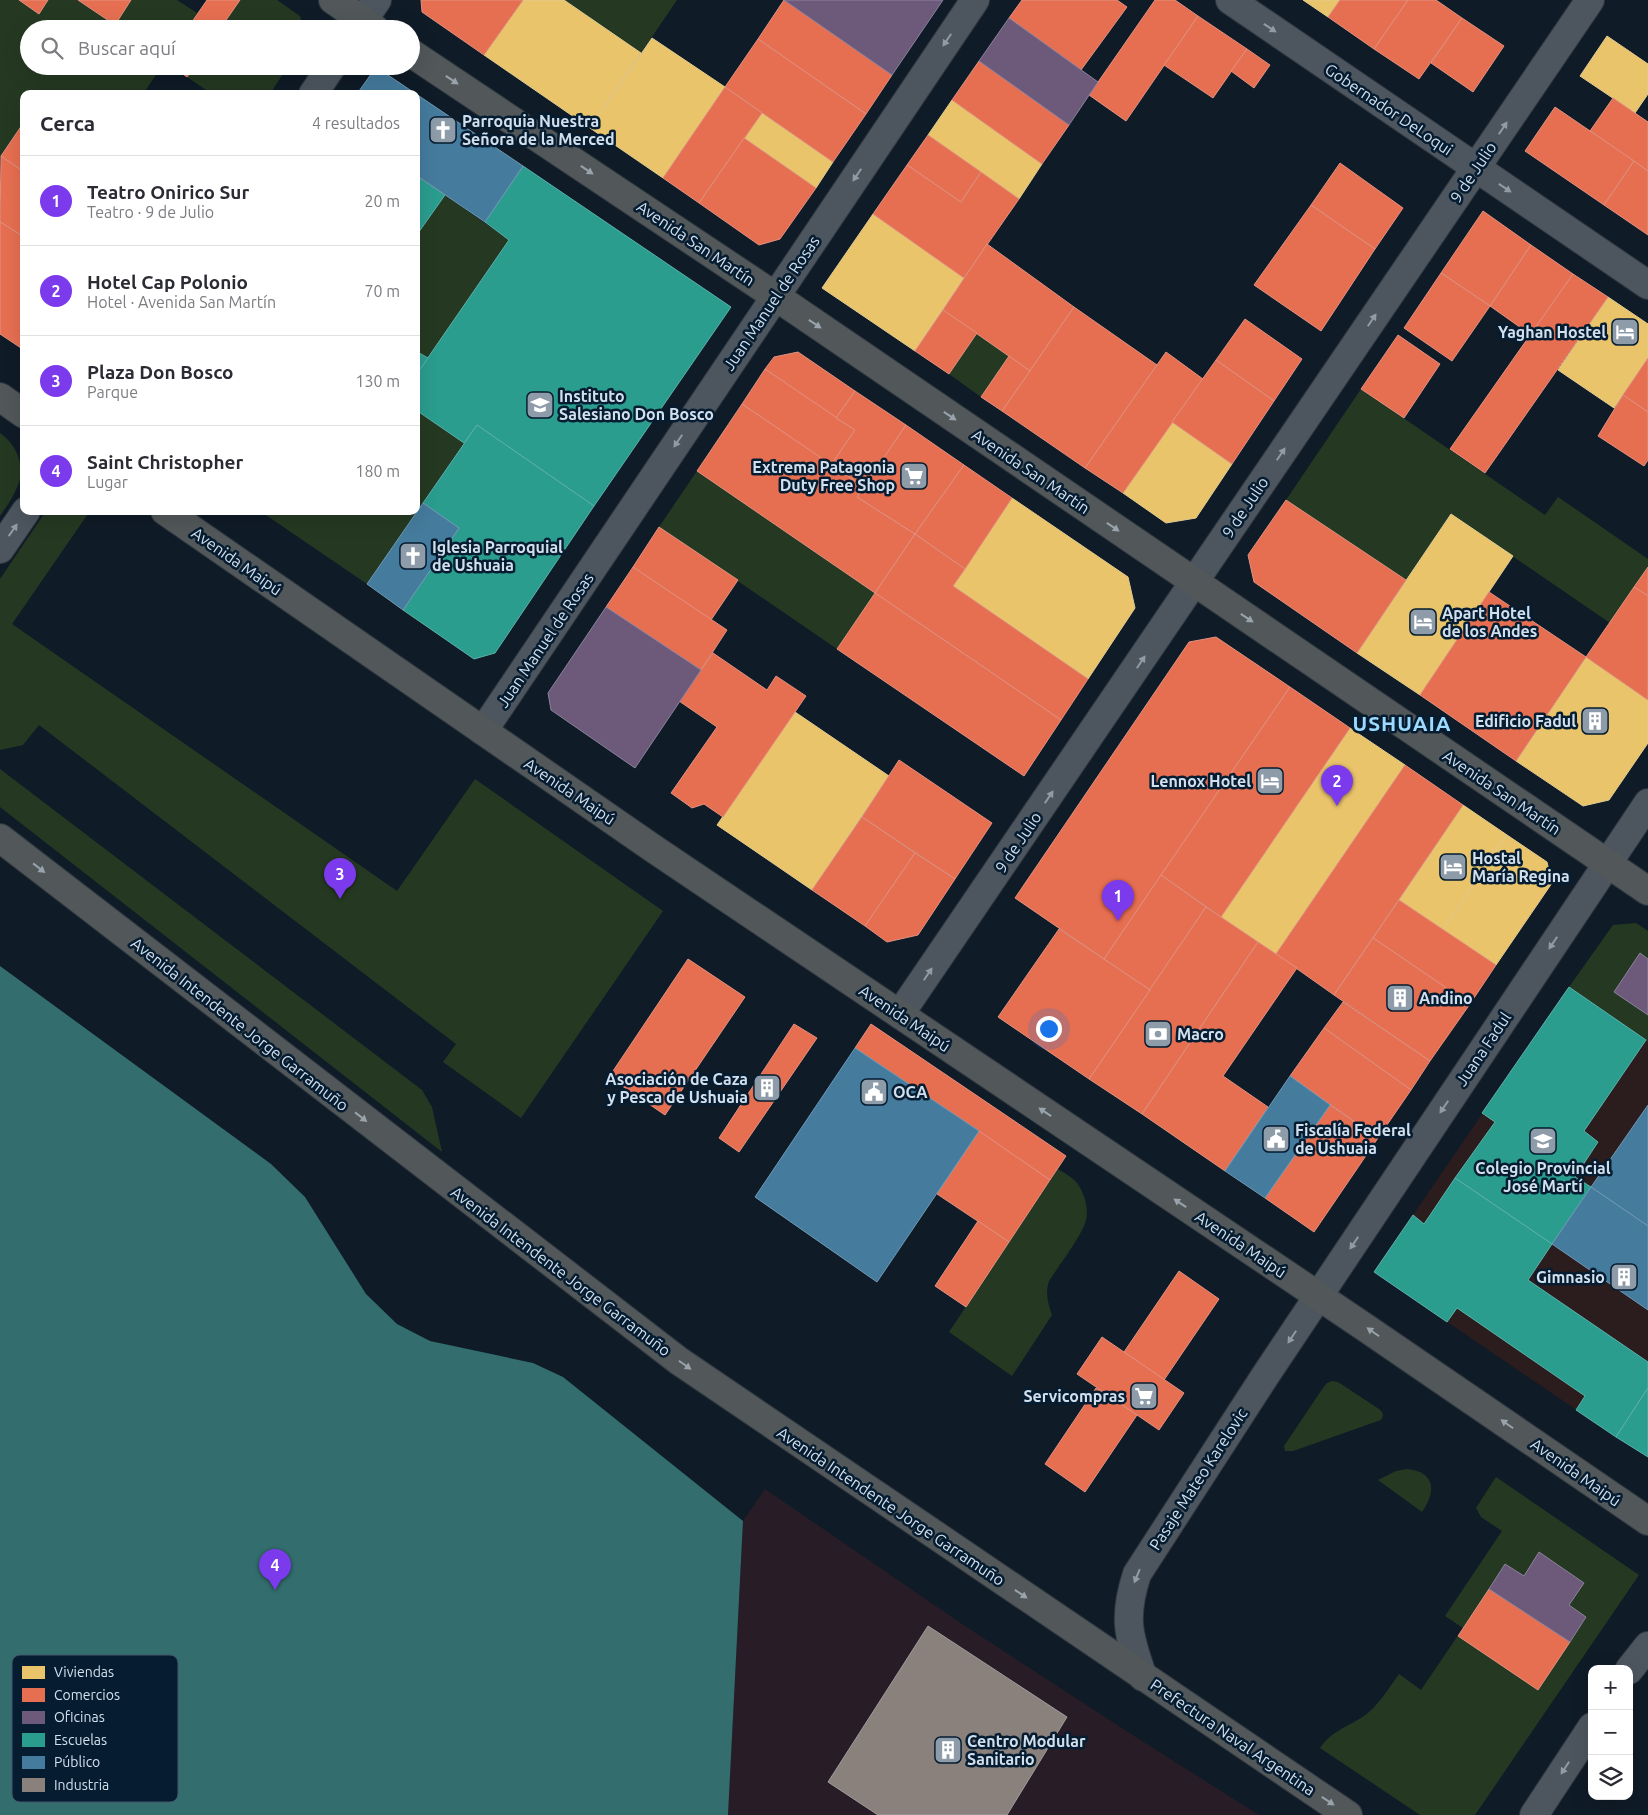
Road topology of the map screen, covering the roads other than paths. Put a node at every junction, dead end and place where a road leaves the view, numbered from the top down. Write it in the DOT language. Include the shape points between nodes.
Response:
graph roads {
  1 [pos="333,0"];
  2 [pos="975,0"];
  3 [pos="1230,0"];
  4 [pos="1590,0"];
  5 [pos="368,20"];
  6 [pos="420,59"];
  7 [pos="326,75"];
  8 [pos="316,90"];
  9 [pos="1476,168"];
  10 [pos="1648,285"];
  11 [pos="775,296"];
  12 [pos="0,397"];
  13 [pos="20,411"];
  14 [pos="23,515"];
  15 [pos="171,515"];
  16 [pos="0,549"];
  17 [pos="1195,582"];
  18 [pos="483,731"];
  19 [pos="1648,803"];
  20 [pos="0,838"];
  21 [pos="1607,863"];
  22 [pos="1648,891"];
  23 [pos="900,1014"];
  24 [pos="1318,1296"];
  25 [pos="1648,1521"];
  26 [pos="1648,1646"];
  27 [pos="1633,1665"];
  28 [pos="1143,1676"];
  29 [pos="1588,1733"];
  30 [pos="1348,1815"];
  31 [pos="1534,1815"];
  1 -- 5 [label="main road"];
  2 -- 11 [label="street, Juan Manuel de Rosas, one-way"];
  3 -- 9 [label="street, Gobernador DeLoqui, one-way"];
  9 -- 4 [label="street, 9 de Julio, one-way"];
  6 -- 11 [label="main road, Avenida San Martín, one-way"];
  7 -- 8 [label="street"];
  9 -- 10 [label="street, Gobernador DeLoqui, one-way"];
  17 -- 9 [label="street, 9 de Julio, one-way"];
  11 -- 17 [label="main road, Avenida San Martín, one-way"];
  11 -- 18 [label="street, Juan Manuel de Rosas, one-way"];
  12 -- 13 [label="main road"];
  16 -- 14 [label="street, one-way"];
  15 -- 18 [label="main road, Avenida Maipú"];
  17 -- 21 [label="main road, Avenida San Martín, one-way"];
  23 -- 17 [label="street, 9 de Julio, one-way"];
  18 -- 23 [label="main road, Avenida Maipú"];
  19 -- 21 [label="street, Juana Fadul"];
  20 -- 28 [label="main road, Avenida Intendente Jorge Garramuño, one-way" via="679,1361"];
  21 -- 22 [label="main road, Avenida San Martín"];
  21 -- 24 [label="street, Juana Fadul, one-way"];
  24 -- 23 [label="main road, Avenida Maipú, one-way"];
  25 -- 24 [label="main road, Avenida Maipú, one-way"];
  24 -- 28 [label="street, Pasaje Mateo Karelovic, one-way" via="1137,1574 1130,1597 1128,1622 1131,1645"];
  26 -- 27 [label="street"];
  28 -- 30 [label="main road, Prefectura Naval Argentina, one-way"];
  29 -- 31 [label="street, one-way"];
}
